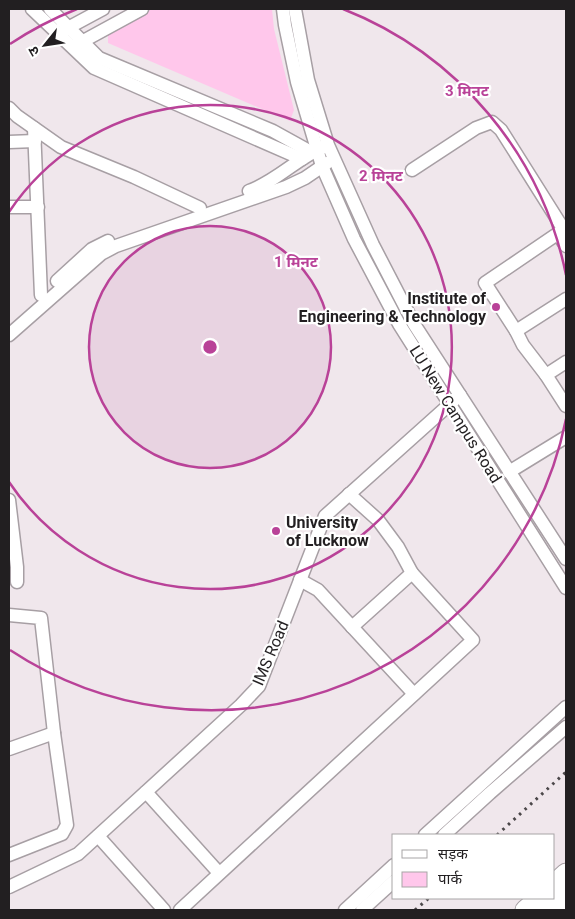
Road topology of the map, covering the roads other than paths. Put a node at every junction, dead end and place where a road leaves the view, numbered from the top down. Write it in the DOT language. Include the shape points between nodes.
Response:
graph roads {
  1 [pos="32,9"];
  2 [pos="50,9"];
  3 [pos="103,9"];
  4 [pos="142,9"];
  5 [pos="283,9"];
  6 [pos="295,9"];
  7 [pos="69,27"];
  8 [pos="57,33"];
  9 [pos="77,44"];
  10 [pos="9,108"];
  11 [pos="35,135"];
  12 [pos="9,142"];
  13 [pos="315,151"];
  14 [pos="333,158"];
  15 [pos="322,166"];
  16 [pos="412,170"];
  17 [pos="280,174"];
  18 [pos="286,187"];
  19 [pos="9,207"];
  20 [pos="38,207"];
  21 [pos="200,208"];
  22 [pos="563,231"];
  23 [pos="114,243"];
  24 [pos="566,246"];
  25 [pos="41,295"];
  26 [pos="566,299"];
  27 [pos="11,328"];
  28 [pos="516,332"];
  29 [pos="566,362"];
  30 [pos="546,375"];
  31 [pos="460,395"];
  32 [pos="450,404"];
  33 [pos="566,406"];
  34 [pos="566,437"];
  35 [pos="509,472"];
  36 [pos="349,494"];
  37 [pos="9,500"];
  38 [pos="566,559"];
  39 [pos="13,566"];
  40 [pos="412,573"];
  41 [pos="300,580"];
  42 [pos="17,582"];
  43 [pos="566,588"];
  44 [pos="9,614"];
  45 [pos="352,627"];
  46 [pos="414,694"];
  47 [pos="566,707"];
  48 [pos="566,727"];
  49 [pos="54,733"];
  50 [pos="9,749"];
  51 [pos="146,792"];
  52 [pos="426,834"];
  53 [pos="445,834"];
  54 [pos="98,836"];
  55 [pos="9,855"];
  56 [pos="392,867"];
  57 [pos="566,872"];
  58 [pos="219,873"];
  59 [pos="392,883"];
  60 [pos="555,883"];
  61 [pos="9,887"];
  62 [pos="566,891"];
  63 [pos="538,899"];
  64 [pos="566,907"];
  65 [pos="164,910"];
  66 [pos="180,910"];
  67 [pos="345,910"];
  68 [pos="362,910"];
  69 [pos="525,910"];
  70 [pos="545,910"];
  71 [pos="563,910"];
  1 -- 8 [label="street"];
  2 -- 7 [label="street"];
  3 -- 7 [label="street"];
  4 -- 9 [label="street"];
  5 -- 13 [label="street, LU New Campus Road" via="284,25"];
  6 -- 13 [label="street, LU New Campus Road" via="308,80"];
  7 -- 8 [label="street"];
  7 -- 9 [label="street"];
  8 -- 9 [label="street"];
  9 -- 13 [label="street" via="99,58"];
  10 -- 11 [label="street"];
  11 -- 12 [label="street"];
  11 -- 20 [label="street"];
  11 -- 21 [label="street"];
  13 -- 14 [label="street, LU New Campus Road"];
  13 -- 15 [label="street, LU New Campus Road"];
  13 -- 17 [label="street"];
  14 -- 15 [label="street"];
  14 -- 31 [label="street, LU New Campus Road" via="414,324"];
  15 -- 18 [label="street"];
  15 -- 32 [label="street, LU New Campus Road" via="354,239 399,324"];
  16 -- 22 [label="street" via="476,128 492,122 502,130"];
  17 -- 18 [label="street"];
  17 -- 21 [label="street" via="263,186"];
  18 -- 23 [label="street"];
  19 -- 20 [label="street"];
  20 -- 25 [label="street"];
  21 -- 23 [label="street"];
  22 -- 24 [label="street"];
  22 -- 28 [label="street" via="485,283"];
  23 -- 25 [label="street" via="92,249"];
  23 -- 27 [label="street"];
  25 -- 27 [label="street"];
  26 -- 28 [label="street"];
  28 -- 30 [label="street"];
  29 -- 30 [label="street"];
  30 -- 33 [label="street"];
  31 -- 32 [label="street, IMS Road"];
  31 -- 35 [label="street, LU New Campus Road"];
  32 -- 36 [label="street, IMS Road"];
  32 -- 43 [label="street, LU New Campus Road"];
  34 -- 35 [label="street"];
  35 -- 38 [label="street, LU New Campus Road"];
  36 -- 40 [label="street" via="378,520"];
  36 -- 41 [label="street, IMS Road" via="325,516"];
  37 -- 39 [label="street"];
  39 -- 42 [label="street"];
  40 -- 45 [label="street"];
  40 -- 46 [label="street" via="473,640"];
  41 -- 45 [label="street" via="318,590"];
  41 -- 51 [label="street, IMS Road" via="259,686"];
  44 -- 49 [label="street" via="41,618"];
  45 -- 46 [label="street"];
  46 -- 58 [label="street"];
  47 -- 52 [label="street"];
  48 -- 53 [label="street"];
  49 -- 50 [label="street"];
  49 -- 55 [label="street" via="67,825 62,834"];
  51 -- 54 [label="street, IMS Road"];
  51 -- 58 [label="street"];
  54 -- 61 [label="street, IMS Road" via="78,854"];
  54 -- 65 [label="street"];
  56 -- 67 [label="street"];
  57 -- 60 [label="highway"];
  58 -- 66 [label="street"];
  59 -- 68 [label="street"];
  62 -- 70 [label="highway"];
  63 -- 69 [label="highway"];
  64 -- 71 [label="street"];
}
